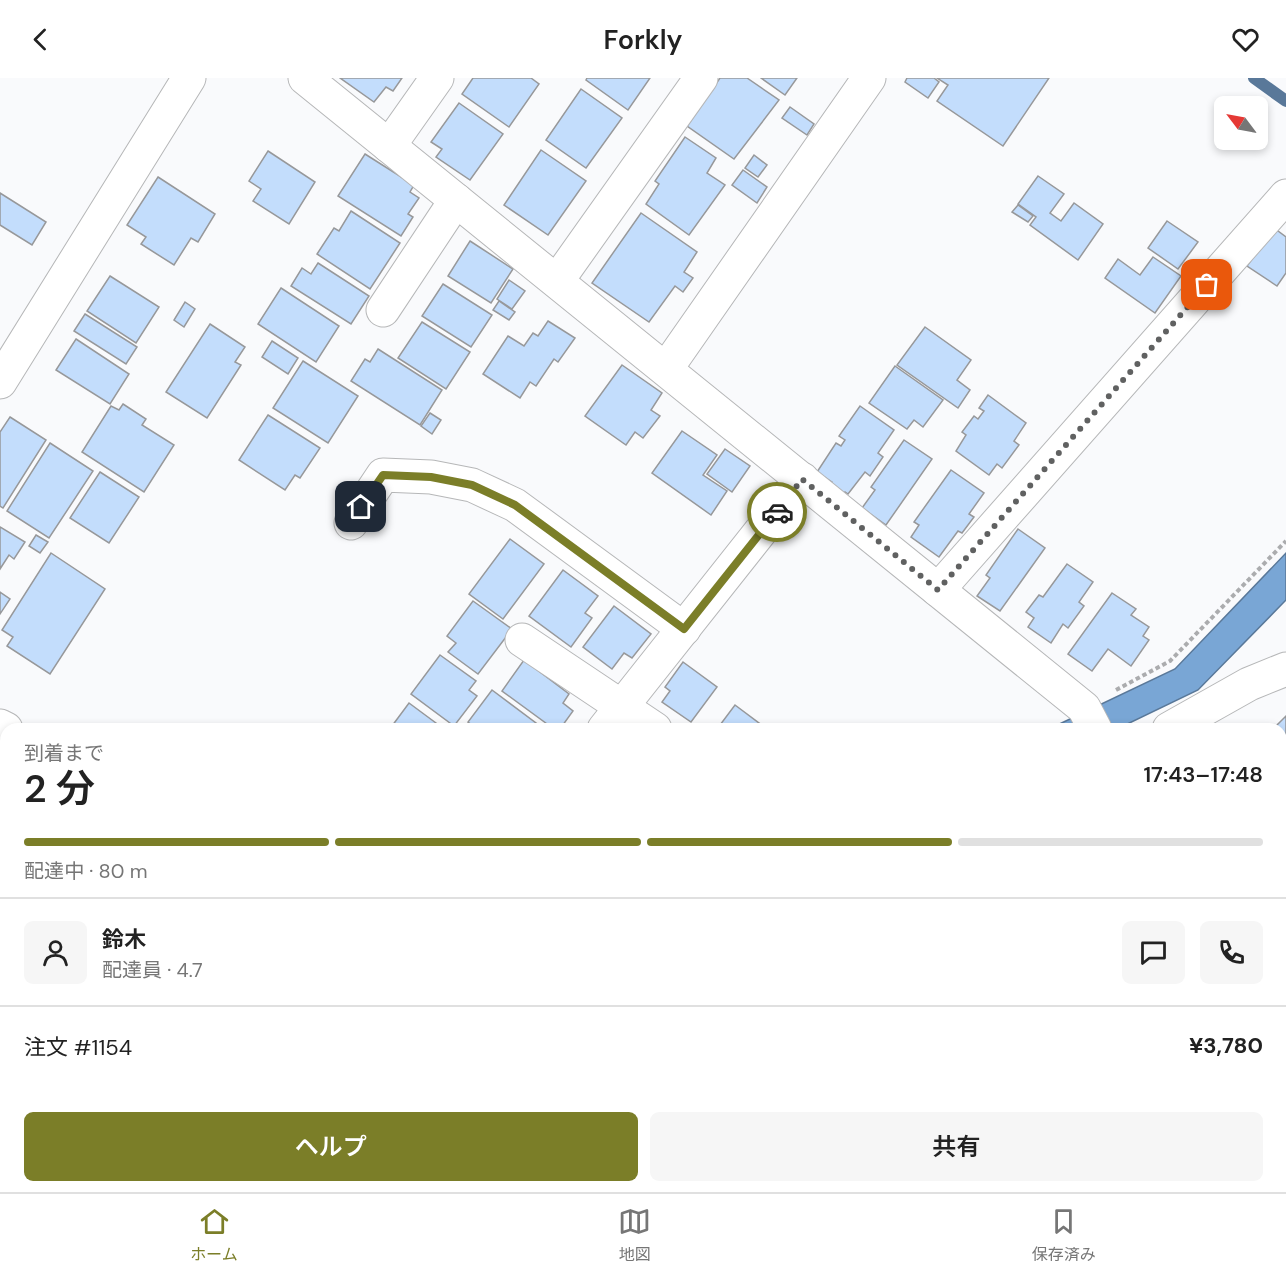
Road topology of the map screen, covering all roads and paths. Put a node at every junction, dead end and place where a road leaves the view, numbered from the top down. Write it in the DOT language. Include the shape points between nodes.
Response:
graph roads {
  1 [pos="189,78"];
  2 [pos="305,78"];
  3 [pos="437,78"];
  4 [pos="700,78"];
  5 [pos="868,78"];
  6 [pos="389,146"];
  7 [pos="1286,196"];
  8 [pos="456,200"];
  9 [pos="557,281"];
  10 [pos="382,310"];
  11 [pos="666,369"];
  12 [pos="0,382"];
  13 [pos="802,479"];
  14 [pos="351,523"];
  15 [pos="1286,542"];
  16 [pos="938,590"];
  17 [pos="684,629"];
  18 [pos="522,640"];
  19 [pos="1286,669"];
  20 [pos="613,718"];
  21 [pos="1089,718"];
  22 [pos="632,723"];
  23 [pos="1180,723"];
  1 -- 12 [label="street"];
  2 -- 6 [label="street"];
  3 -- 6 [label="street"];
  4 -- 9 [label="street"];
  5 -- 11 [label="street"];
  6 -- 8 [label="street"];
  7 -- 16 [label="street"];
  8 -- 9 [label="street"];
  8 -- 10 [label="street"];
  9 -- 11 [label="street"];
  11 -- 13 [label="street"];
  13 -- 16 [label="street"];
  13 -- 17 [label="street"];
  14 -- 17 [label="street" via="383,475 431,477 472,485 515,505"];
  15 -- 21 [label="path" via="1170,661"];
  16 -- 21 [label="street"];
  17 -- 20 [label="street"];
  18 -- 20 [label="street"];
  19 -- 23 [label="street" via="1249,684"];
  20 -- 22 [label="street"];
}
